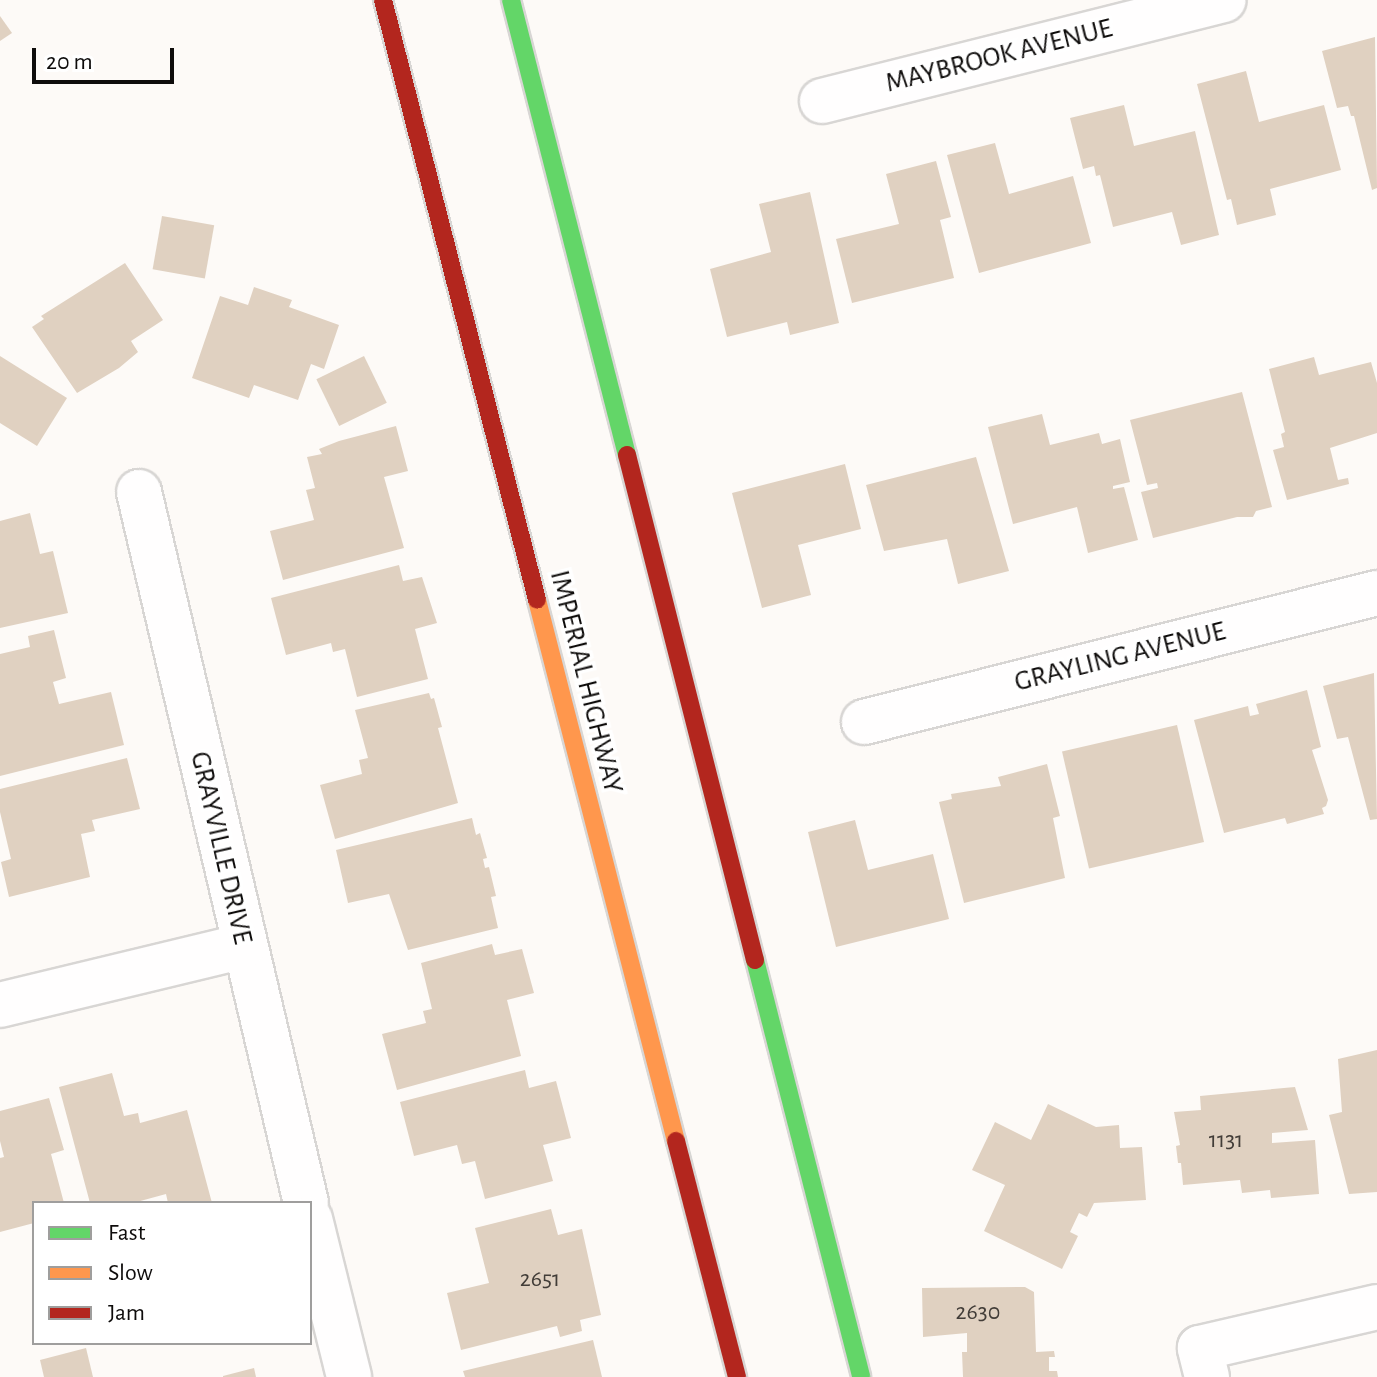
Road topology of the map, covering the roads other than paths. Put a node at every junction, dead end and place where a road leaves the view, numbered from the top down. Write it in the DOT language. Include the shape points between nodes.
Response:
graph roads {
  1 [pos="383,0"];
  2 [pos="511,0"];
  3 [pos="1223,0"];
  4 [pos="822,101"];
  5 [pos="139,492"];
  6 [pos="1377,593"];
  7 [pos="864,722"];
  8 [pos="243,946"];
  9 [pos="0,1005"];
  10 [pos="306,1201"];
  11 [pos="312,1227"];
  12 [pos="1377,1307"];
  13 [pos="1204,1362"];
  14 [pos="349,1377"];
  15 [pos="737,1377"];
  16 [pos="861,1377"];
  1 -- 15 [label="main road, IMPERIAL HIGHWAY"];
  2 -- 16 [label="main road"];
  3 -- 4 [label="street, MAYBROOK AVENUE"];
  5 -- 8 [label="street, GRAYVILLE DRIVE"];
  6 -- 7 [label="street, GRAYLING AVENUE"];
  8 -- 9 [label="street"];
  8 -- 10 [label="street, GRAYVILLE DRIVE"];
  11 -- 14 [label="street"];
  12 -- 13 [label="street"];
}
